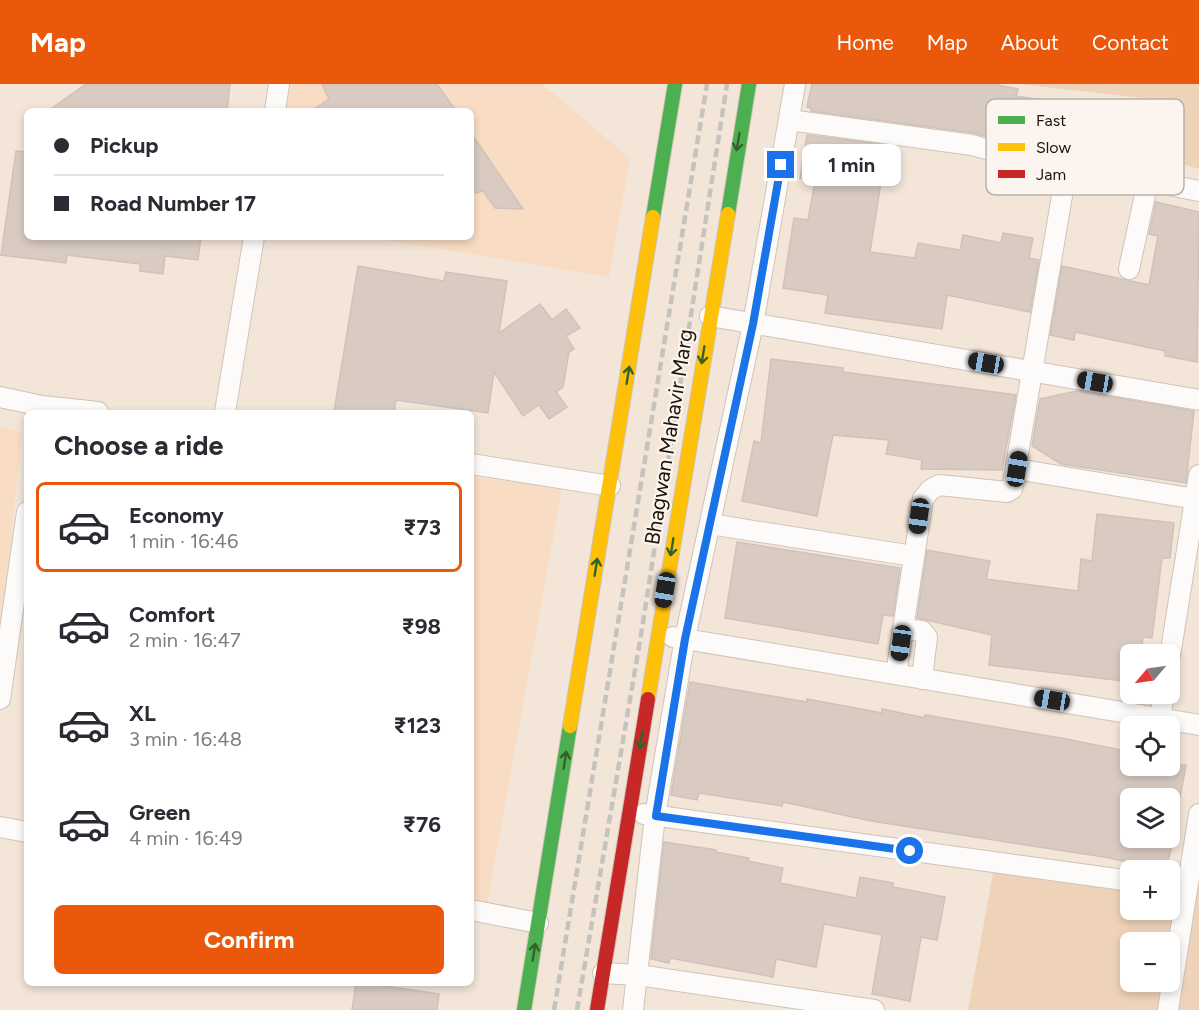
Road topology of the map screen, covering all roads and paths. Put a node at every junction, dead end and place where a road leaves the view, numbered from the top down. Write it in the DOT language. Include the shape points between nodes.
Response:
graph roads {
  1 [pos="279,84"];
  2 [pos="675,84"];
  3 [pos="748,84"];
  4 [pos="795,84"];
  5 [pos="275,108"];
  6 [pos="789,120"];
  7 [pos="986,149"];
  8 [pos="1184,188"];
  9 [pos="1199,191"];
  10 [pos="1062,195"];
  11 [pos="1145,195"];
  12 [pos="254,240"];
  13 [pos="1129,269"];
  14 [pos="710,316"];
  15 [pos="753,324"];
  16 [pos="1032,371"];
  17 [pos="0,397"];
  18 [pos="1199,400"];
  19 [pos="42,409"];
  20 [pos="61,410"];
  21 [pos="225,410"];
  22 [pos="474,465"];
  23 [pos="1017,469"];
  24 [pos="1199,475"];
  25 [pos="610,486"];
  26 [pos="1195,499"];
  27 [pos="1196,519"];
  28 [pos="710,524"];
  29 [pos="24,533"];
  30 [pos="913,556"];
  31 [pos="903,629"];
  32 [pos="658,635"];
  33 [pos="685,639"];
  34 [pos="1172,644"];
  35 [pos="896,675"];
  36 [pos="922,679"];
  37 [pos="0,699"];
  38 [pos="1148,716"];
  39 [pos="1180,722"];
  40 [pos="1199,725"];
  41 [pos="629,812"];
  42 [pos="1199,814"];
  43 [pos="656,816"];
  44 [pos="0,827"];
  45 [pos="24,831"];
  46 [pos="1120,879"];
  47 [pos="1180,883"];
  48 [pos="474,911"];
  49 [pos="1176,920"];
  50 [pos="538,923"];
  51 [pos="603,973"];
  52 [pos="638,975"];
  53 [pos="524,1010"];
  54 [pos="597,1010"];
  55 [pos="633,1010"];
  56 [pos="874,1010"];
  57 [pos="1168,1010"];
  1 -- 5 [label="street"];
  25 -- 2 [label="main road, one-way"];
  3 -- 14 [label="main road, Bhagwan Mahavir Marg, one-way"];
  4 -- 6 [label="street"];
  6 -- 7 [label="street"];
  6 -- 15 [label="street"];
  8 -- 9 [label="street"];
  10 -- 16 [label="street"];
  11 -- 13 [label="street"];
  12 -- 21 [label="street"];
  14 -- 15 [label="street"];
  14 -- 32 [label="main road, Bhagwan Mahavir Marg, one-way"];
  15 -- 16 [label="street"];
  15 -- 28 [label="street"];
  16 -- 18 [label="street"];
  16 -- 23 [label="street"];
  17 -- 19 [label="street"];
  19 -- 20 [label="street"];
  22 -- 25 [label="street"];
  23 -- 26 [label="street"];
  23 -- 30 [label="street" via="1012,489 1007,492 939,485 930,490 923,499"];
  24 -- 26 [label="street"];
  50 -- 25 [label="main road, one-way"];
  26 -- 27 [label="street"];
  27 -- 34 [label="street"];
  28 -- 30 [label="street"];
  28 -- 33 [label="street"];
  29 -- 37 [label="street"];
  30 -- 31 [label="street"];
  31 -- 35 [label="street"];
  31 -- 36 [label="street" via="922,631 927,637"];
  32 -- 33 [label="street"];
  32 -- 41 [label="main road, Bhagwan Mahavir Marg, one-way"];
  33 -- 35 [label="street"];
  33 -- 43 [label="street"];
  35 -- 36 [label="street"];
  36 -- 38 [label="street"];
  39 -- 40 [label="street"];
  41 -- 43 [label="street"];
  41 -- 51 [label="main road, Bhagwan Mahavir Marg"];
  42 -- 47 [label="street"];
  43 -- 46 [label="street"];
  43 -- 52 [label="street"];
  44 -- 45 [label="street"];
  48 -- 50 [label="street"];
  49 -- 57 [label="street"];
  53 -- 50 [label="main road, one-way"];
  51 -- 52 [label="street"];
  51 -- 54 [label="main road, Bhagwan Mahavir Marg"];
  52 -- 55 [label="street"];
  52 -- 56 [label="street"];
}
